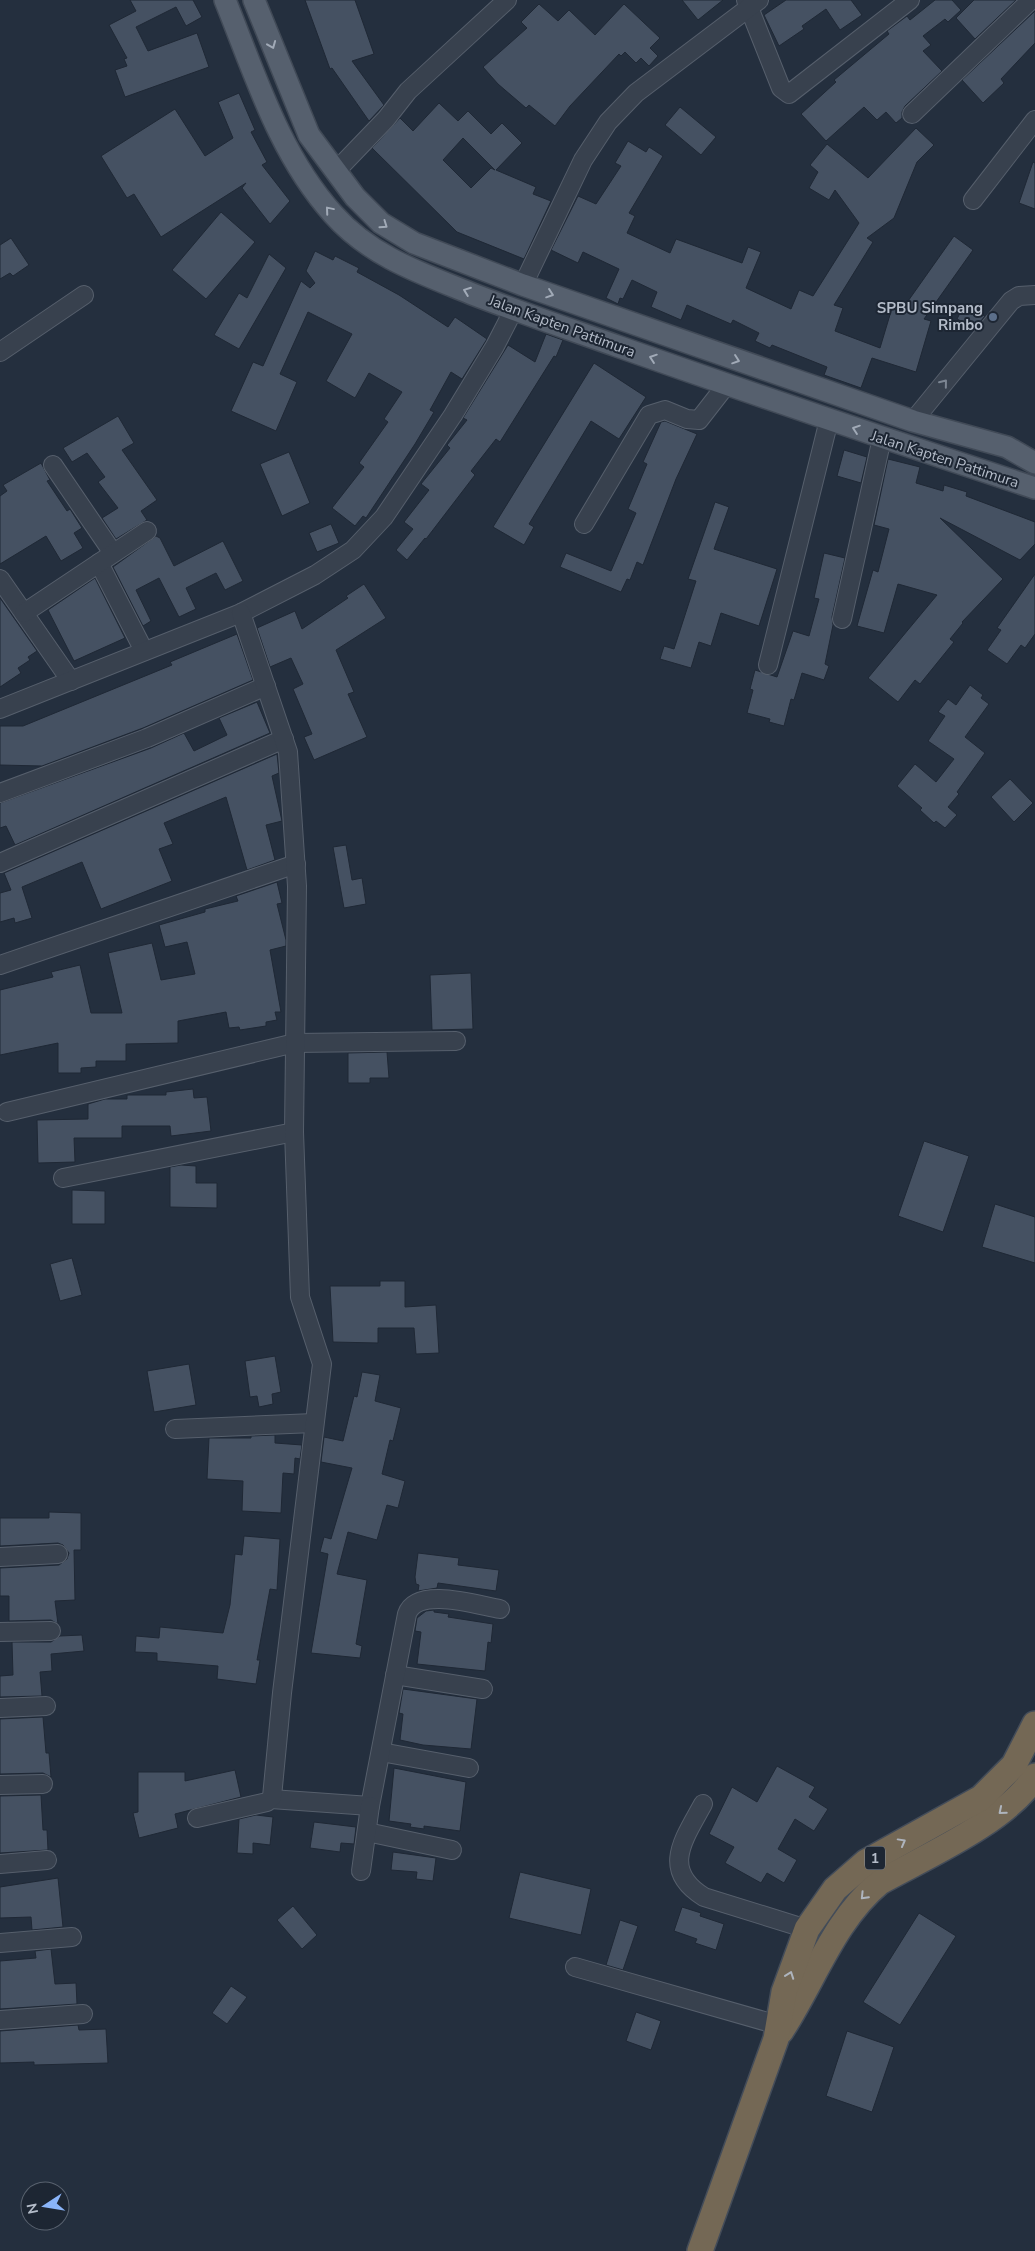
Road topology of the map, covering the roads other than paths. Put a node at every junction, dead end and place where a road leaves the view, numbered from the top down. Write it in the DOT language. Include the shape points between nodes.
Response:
graph roads {
  1 [pos="225,0"];
  2 [pos="254,0"];
  3 [pos="507,0"];
  4 [pos="910,0"];
  5 [pos="1031,0"];
  6 [pos="752,2"];
  7 [pos="912,114"];
  8 [pos="1035,120"];
  9 [pos="336,171"];
  10 [pos="973,200"];
  11 [pos="523,285"];
  12 [pos="84,295"];
  13 [pos="1035,295"];
  14 [pos="514,309"];
  15 [pos="700,347"];
  16 [pos="0,352"];
  17 [pos="685,370"];
  18 [pos="727,384"];
  19 [pos="829,420"];
  20 [pos="913,421"];
  21 [pos="882,438"];
  22 [pos="1007,447"];
  23 [pos="1035,448"];
  24 [pos="1035,463"];
  25 [pos="52,465"];
  26 [pos="1035,488"];
  27 [pos="584,524"];
  28 [pos="147,531"];
  29 [pos="106,558"];
  30 [pos="0,579"];
  31 [pos="24,613"];
  32 [pos="241,613"];
  33 [pos="842,619"];
  34 [pos="144,651"];
  35 [pos="768,665"];
  36 [pos="71,681"];
  37 [pos="266,686"];
  38 [pos="0,709"];
  39 [pos="284,739"];
  40 [pos="0,793"];
  41 [pos="0,863"];
  42 [pos="296,864"];
  43 [pos="0,965"];
  44 [pos="456,1041"];
  45 [pos="295,1043"];
  46 [pos="7,1112"];
  47 [pos="294,1132"];
  48 [pos="63,1178"];
  49 [pos="314,1423"];
  50 [pos="175,1429"];
  51 [pos="58,1554"];
  52 [pos="0,1557"];
  53 [pos="500,1609"];
  54 [pos="51,1631"];
  55 [pos="0,1632"];
  56 [pos="396,1675"];
  57 [pos="483,1689"];
  58 [pos="46,1706"];
  59 [pos="0,1708"];
  60 [pos="1035,1724"];
  61 [pos="381,1752"];
  62 [pos="470,1768"];
  63 [pos="1035,1776"];
  64 [pos="43,1784"];
  65 [pos="0,1785"];
  66 [pos="271,1799"];
  67 [pos="703,1804"];
  68 [pos="370,1806"];
  69 [pos="197,1818"];
  70 [pos="366,1832"];
  71 [pos="452,1850"];
  72 [pos="46,1860"];
  73 [pos="0,1864"];
  74 [pos="361,1871"];
  75 [pos="806,1929"];
  76 [pos="72,1937"];
  77 [pos="0,1943"];
  78 [pos="575,1967"];
  79 [pos="84,2014"];
  80 [pos="0,2020"];
  81 [pos="777,2032"];
  82 [pos="700,2251"];
  14 -- 1 [label="main road, Jalan Kapten Pattimura, one-way" via="402,266 365,245 334,216 308,184 286,148"];
  2 -- 9 [label="main road, Jalan Kapten Pattimura, one-way" via="309,136"];
  3 -- 9 [label="street" via="408,91"];
  4 -- 6 [label="street" via="789,94 780,88"];
  5 -- 7 [label="street"];
  6 -- 11 [label="street" via="636,93 608,122 582,160"];
  8 -- 10 [label="street"];
  9 -- 11 [label="main road, Jalan Kapten Pattimura, one-way" via="355,197 381,223 414,243"];
  11 -- 15 [label="main road, Jalan Kapten Pattimura, one-way"];
  12 -- 16 [label="street"];
  20 -- 13 [label="street, one-way" via="1011,301 1019,296"];
  17 -- 14 [label="main road, Jalan Kapten Pattimura, one-way"];
  14 -- 32 [label="street" via="452,415 370,534 321,572"];
  15 -- 17 [label="main road"];
  15 -- 20 [label="main road, Jalan Kapten Pattimura, one-way"];
  17 -- 18 [label="main road, Jalan Kapten Pattimura"];
  18 -- 19 [label="main road, Jalan Kapten Pattimura"];
  18 -- 27 [label="street" via="699,420 687,420 665,410 649,415"];
  21 -- 19 [label="main road, Jalan Kapten Pattimura, one-way"];
  19 -- 35 [label="street"];
  20 -- 22 [label="main road, Jalan Kapten Pattimura"];
  21 -- 26 [label="main road, Jalan Kapten Pattimura"];
  21 -- 33 [label="street"];
  22 -- 23 [label="main road"];
  22 -- 24 [label="main road, Jalan Kapten Pattimura"];
  25 -- 29 [label="street"];
  28 -- 29 [label="street"];
  29 -- 31 [label="street"];
  29 -- 34 [label="street"];
  30 -- 31 [label="street"];
  31 -- 36 [label="street"];
  32 -- 34 [label="street"];
  32 -- 37 [label="street"];
  34 -- 36 [label="street"];
  36 -- 38 [label="street"];
  37 -- 39 [label="street"];
  37 -- 40 [label="street" via="147,738"];
  39 -- 41 [label="street"];
  39 -- 42 [label="street" via="293,791"];
  42 -- 43 [label="street"];
  42 -- 45 [label="street"];
  44 -- 45 [label="street"];
  45 -- 46 [label="street"];
  45 -- 47 [label="street"];
  47 -- 48 [label="street"];
  47 -- 49 [label="street" via="300,1296 322,1364"];
  49 -- 50 [label="street"];
  49 -- 66 [label="street"];
  51 -- 52 [label="street"];
  53 -- 56 [label="street" via="433,1598 416,1602 407,1614"];
  54 -- 55 [label="street"];
  56 -- 57 [label="street"];
  56 -- 61 [label="street"];
  58 -- 59 [label="street"];
  75 -- 60 [label="highway, 1, one-way" via="835,1889 866,1862 981,1798 999,1782 1014,1765"];
  61 -- 62 [label="street"];
  61 -- 68 [label="street"];
  63 -- 81 [label="highway, 1, one-way" via="1016,1800 995,1817 867,1892 830,1943 801,2001"];
  64 -- 65 [label="street"];
  66 -- 68 [label="street"];
  66 -- 69 [label="street"];
  67 -- 75 [label="street" via="679,1856 679,1869 690,1888 704,1897"];
  68 -- 70 [label="street"];
  70 -- 71 [label="street"];
  70 -- 74 [label="street"];
  72 -- 73 [label="street"];
  81 -- 75 [label="highway, 1, one-way" via="784,1992"];
  76 -- 77 [label="street"];
  78 -- 81 [label="street"];
  79 -- 80 [label="street"];
  81 -- 82 [label="highway, 1"];
}
